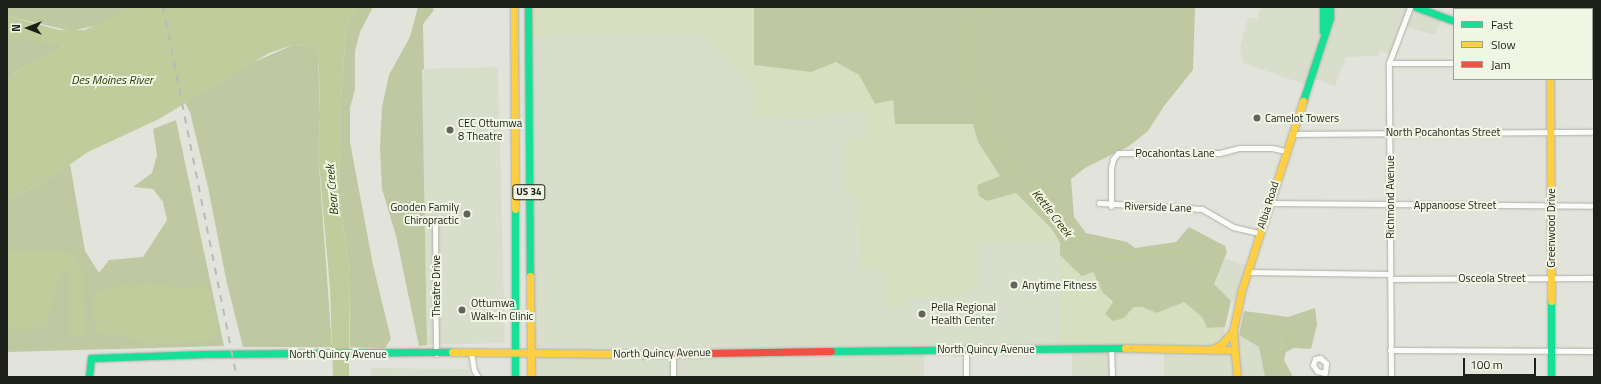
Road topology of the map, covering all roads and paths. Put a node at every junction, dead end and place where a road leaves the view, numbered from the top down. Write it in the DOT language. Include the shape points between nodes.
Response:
graph roads {
  1 [pos="514,7"];
  2 [pos="528,7"];
  3 [pos="1323,7"];
  4 [pos="1330,7"];
  5 [pos="1404,7"];
  6 [pos="1410,7"];
  7 [pos="1416,7"];
  8 [pos="1430,7"];
  9 [pos="1453,16"];
  10 [pos="1404,19"];
  11 [pos="1453,21"];
  12 [pos="1323,37"];
  13 [pos="1389,62"];
  14 [pos="1453,63"];
  15 [pos="1550,80"];
  16 [pos="1550,132"];
  17 [pos="1594,132"];
  18 [pos="1390,133"];
  19 [pos="1291,134"];
  20 [pos="1285,151"];
  21 [pos="1099,203"];
  22 [pos="1269,203"];
  23 [pos="1390,205"];
  24 [pos="1550,205"];
  25 [pos="1111,206"];
  26 [pos="1594,206"];
  27 [pos="435,219"];
  28 [pos="1259,233"];
  29 [pos="1247,272"];
  30 [pos="1390,277"];
  31 [pos="1551,278"];
  32 [pos="1594,278"];
  33 [pos="1233,331"];
  34 [pos="1111,348"];
  35 [pos="966,349"];
  36 [pos="1210,349"];
  37 [pos="1233,350"];
  38 [pos="1390,350"];
  39 [pos="1551,350"];
  40 [pos="1594,351"];
  41 [pos="515,352"];
  42 [pos="531,352"];
  43 [pos="471,353"];
  44 [pos="672,353"];
  45 [pos="436,354"];
  46 [pos="88,377"];
  47 [pos="478,377"];
  48 [pos="515,377"];
  49 [pos="531,377"];
  50 [pos="673,377"];
  51 [pos="966,377"];
  52 [pos="1112,377"];
  53 [pos="1237,377"];
  54 [pos="1390,377"];
  55 [pos="1551,377"];
  1 -- 41 [label="main road, US 34"];
  2 -- 42 [label="main road, US 34"];
  3 -- 12 [label="main road, Albia Road"];
  4 -- 12 [label="main road, Albia Road" via="1330,18"];
  5 -- 10 [label="street, Richmond Avenue"];
  6 -- 10 [label="street, Richmond Avenue"];
  7 -- 11 [label="main road"];
  8 -- 9 [label="main road"];
  10 -- 13 [label="street, Richmond Avenue"];
  12 -- 19 [label="main road, Albia Road"];
  13 -- 14 [label="street"];
  13 -- 18 [label="street, Richmond Avenue"];
  15 -- 16 [label="main road, Greenwood Drive"];
  16 -- 17 [label="street, North Pocahontas Street"];
  16 -- 18 [label="street, North Pocahontas Street"];
  16 -- 24 [label="main road, Greenwood Drive"];
  18 -- 19 [label="street, North Pocahontas Street"];
  18 -- 23 [label="street, Richmond Avenue"];
  19 -- 20 [label="main road, Albia Road"];
  20 -- 22 [label="main road, Albia Road"];
  20 -- 25 [label="street, Pocahontas Lane" via="1272,148 1239,148 1220,152 1118,153 1111,168"];
  21 -- 25 [label="street, Riverside Lane"];
  22 -- 23 [label="street, Appanoose Street"];
  22 -- 28 [label="main road, Albia Road"];
  23 -- 24 [label="street, Appanoose Street"];
  23 -- 30 [label="street, Richmond Avenue"];
  24 -- 26 [label="street, Appanoose Street"];
  24 -- 31 [label="main road, Greenwood Drive"];
  25 -- 28 [label="street, Riverside Lane" via="1200,209 1233,227"];
  27 -- 45 [label="street, Theatre Drive"];
  28 -- 29 [label="main road, Albia Road"];
  29 -- 30 [label="street, Osceola Street"];
  29 -- 33 [label="main road, Albia Road"];
  30 -- 31 [label="street, Osceola Street"];
  30 -- 38 [label="street, Richmond Avenue"];
  31 -- 32 [label="street, Osceola Street"];
  31 -- 39 [label="main road, Greenwood Drive"];
  33 -- 36 [label="main road" via="1221,345"];
  33 -- 37 [label="main road, Albia Road"];
  34 -- 35 [label="main road, North Quincy Avenue"];
  34 -- 36 [label="main road, North Quincy Avenue"];
  34 -- 52 [label="street"];
  35 -- 44 [label="main road, North Quincy Avenue"];
  35 -- 51 [label="street"];
  36 -- 37 [label="main road, North Quincy Avenue"];
  37 -- 53 [label="main road, Albia Road"];
  38 -- 39 [label="street"];
  38 -- 54 [label="street, Richmond Avenue"];
  39 -- 40 [label="street"];
  39 -- 55 [label="main road, Greenwood Drive"];
  41 -- 42 [label="main road, North Quincy Avenue"];
  41 -- 43 [label="main road, North Quincy Avenue"];
  41 -- 48 [label="main road, US 34"];
  42 -- 44 [label="main road, North Quincy Avenue"];
  42 -- 49 [label="main road, US 34"];
  43 -- 45 [label="main road, North Quincy Avenue"];
  43 -- 47 [label="street"];
  44 -- 50 [label="street"];
  45 -- 46 [label="main road, North Quincy Avenue" via="91,358"];
}
